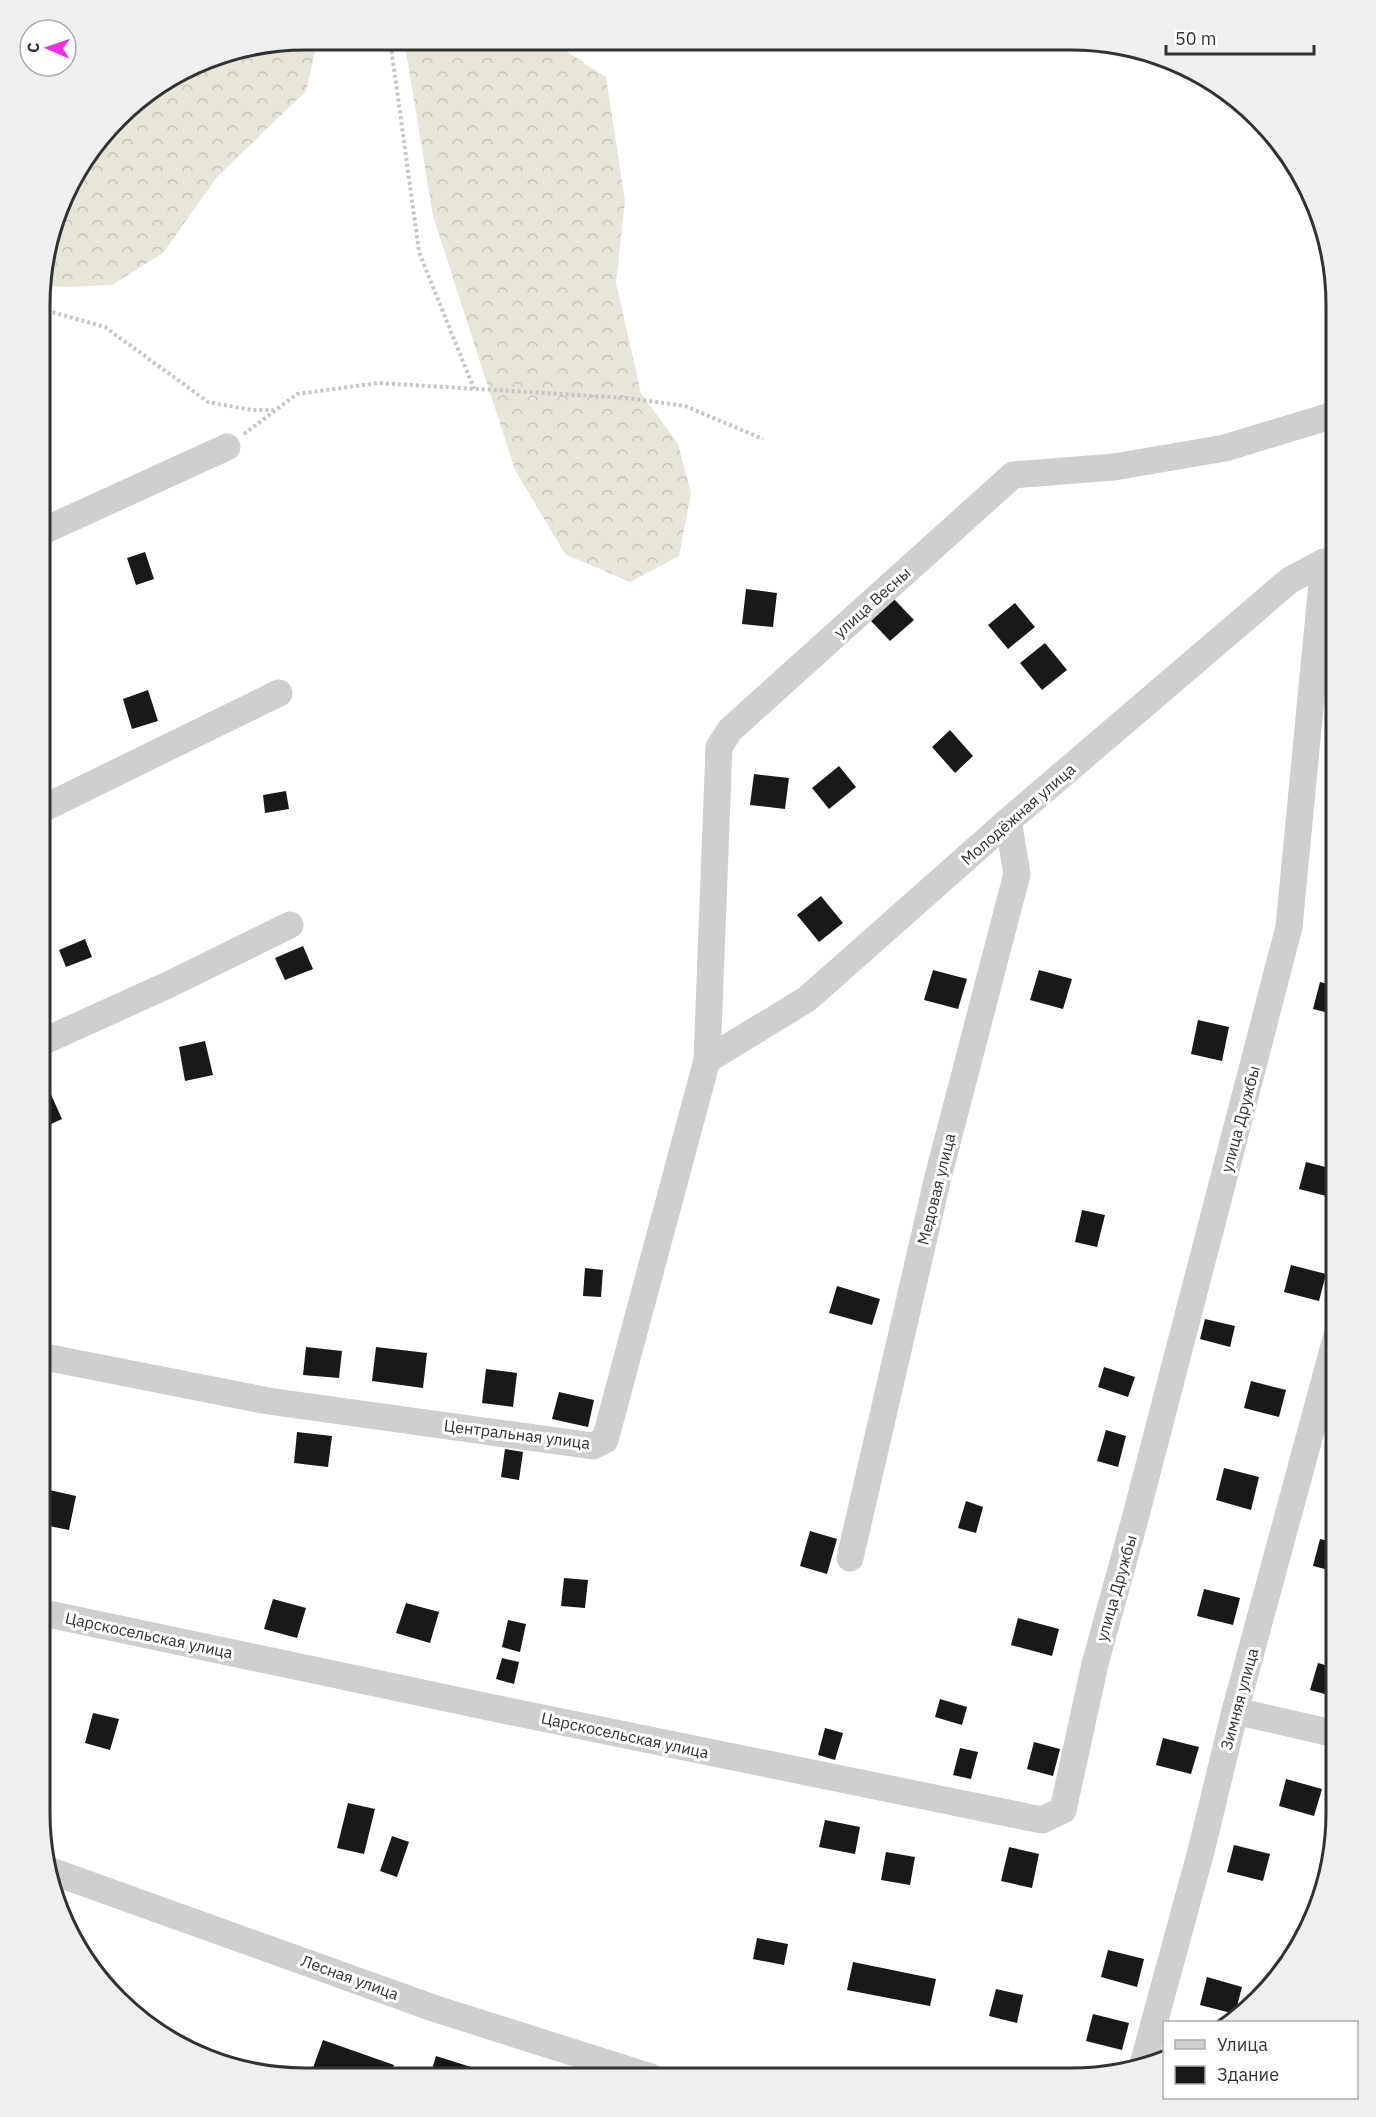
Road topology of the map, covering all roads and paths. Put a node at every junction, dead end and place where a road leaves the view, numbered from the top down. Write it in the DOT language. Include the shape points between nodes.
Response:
graph roads {
  1 [pos="391,50"];
  2 [pos="50,312"];
  3 [pos="474,388"];
  4 [pos="273,410"];
  5 [pos="1326,417"];
  6 [pos="763,439"];
  7 [pos="227,447"];
  8 [pos="50,527"];
  9 [pos="1324,562"];
  10 [pos="279,693"];
  11 [pos="730,730"];
  12 [pos="50,805"];
  13 [pos="1008,821"];
  14 [pos="290,925"];
  15 [pos="50,1038"];
  16 [pos="707,1059"];
  17 [pos="50,1358"];
  18 [pos="1326,1376"];
  19 [pos="850,1558"];
  20 [pos="50,1614"];
  21 [pos="1095,1664"];
  22 [pos="1235,1712"];
  23 [pos="1326,1732"];
  24 [pos="57,1873"];
  25 [pos="1145,2056"];
  26 [pos="623,2068"];
  1 -- 3 [label="path" via="419,252"];
  2 -- 4 [label="path" via="105,327 208,402"];
  3 -- 4 [label="path" via="378,383 297,394"];
  3 -- 6 [label="path" via="627,398 685,406"];
  4 -- 7 [label="path"];
  5 -- 11 [label="street, улица Весны" via="1225,448 1114,467 1013,475"];
  7 -- 8 [label="street"];
  9 -- 13 [label="street, Молодёжная улица" via="1290,580"];
  9 -- 21 [label="street, улица Дружбы" via="1289,927"];
  10 -- 12 [label="street"];
  11 -- 16 [label="street, Центральная улица" via="719,747"];
  13 -- 16 [label="street, Молодёжная улица" via="807,999"];
  13 -- 19 [label="street, Медовая улица" via="1017,874 938,1177"];
  14 -- 15 [label="street"];
  16 -- 17 [label="street, Центральная улица" via="605,1440 593,1446 268,1401"];
  18 -- 22 [label="street, Зимняя улица"];
  20 -- 21 [label="street, Царскосельская улица" via="1042,1820 1063,1810"];
  22 -- 23 [label="street"];
  22 -- 25 [label="street, Зимняя улица"];
  24 -- 26 [label="street, Лесная улица" via="436,2009"];
}
